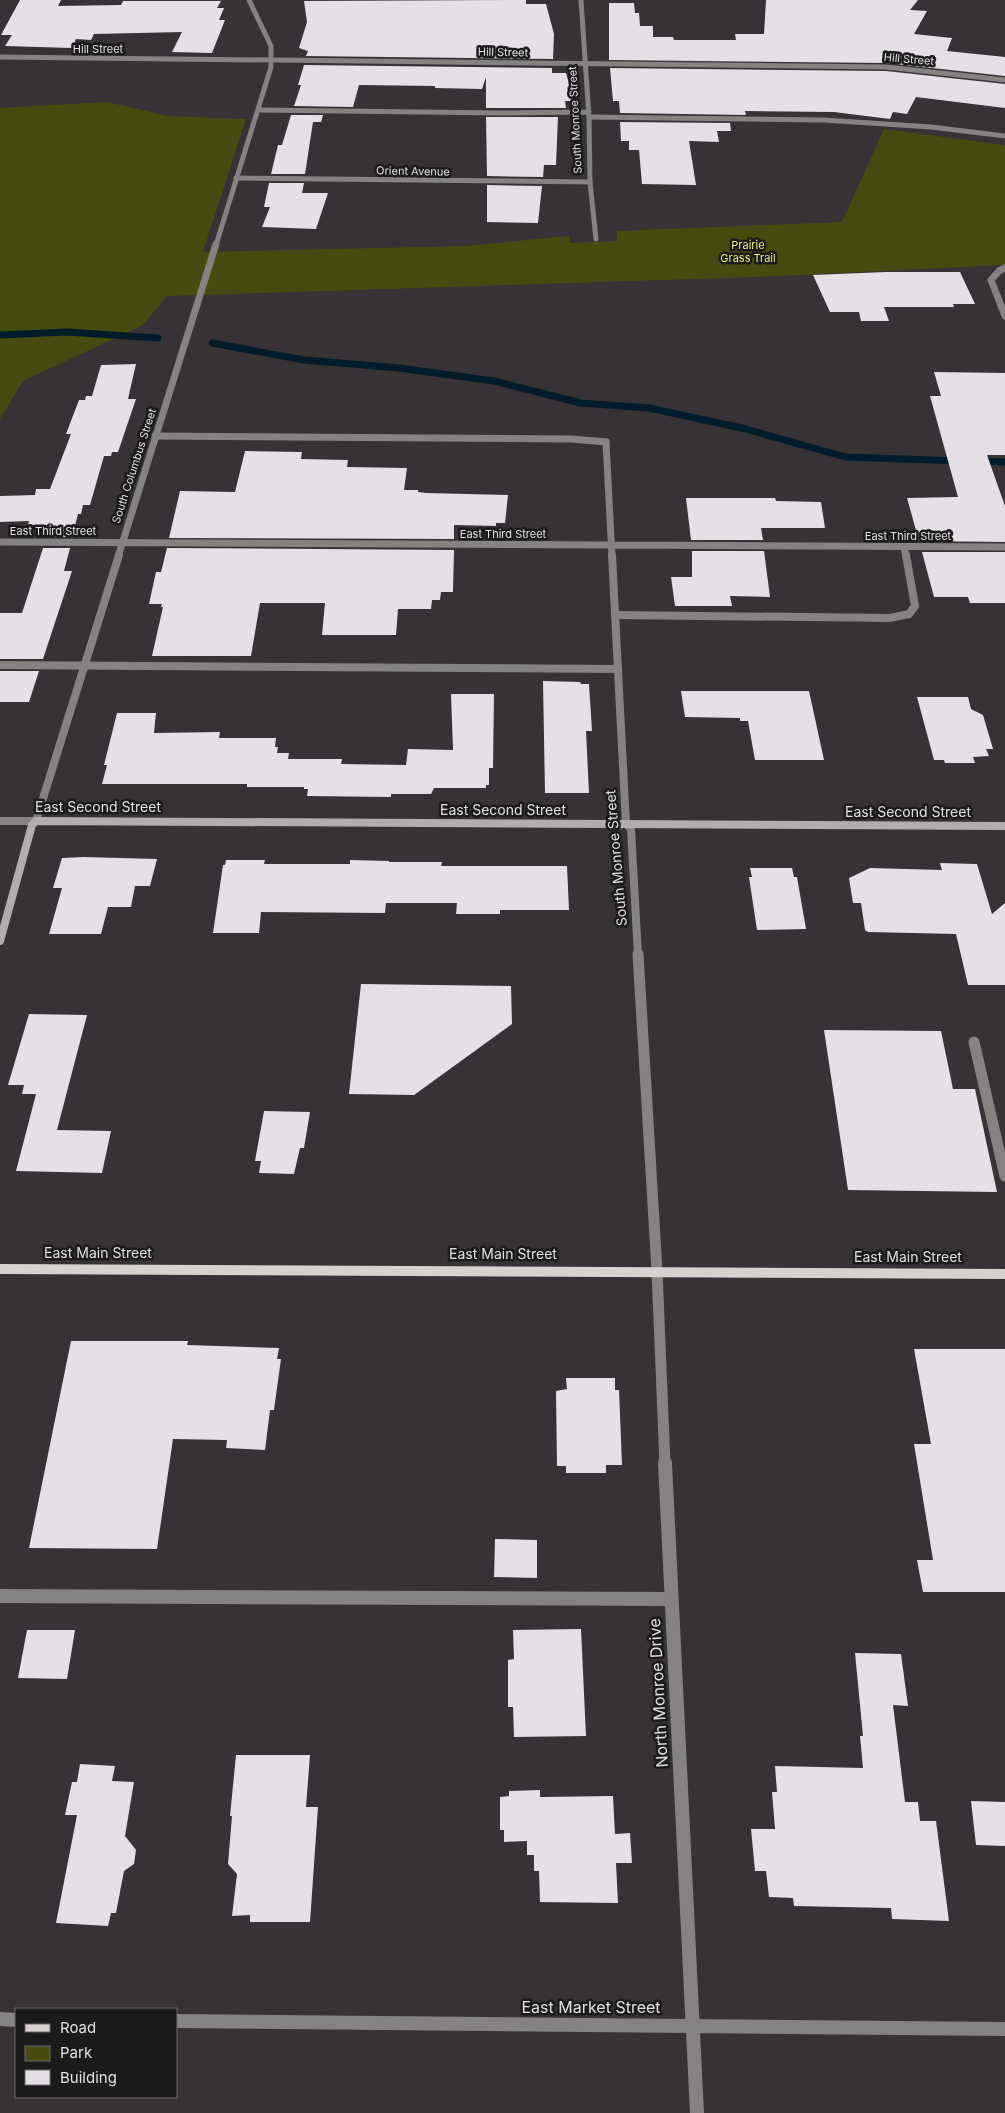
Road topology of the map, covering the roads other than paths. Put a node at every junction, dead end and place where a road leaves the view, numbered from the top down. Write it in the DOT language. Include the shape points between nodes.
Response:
graph roads {
  1 [pos="249,0"];
  2 [pos="581,0"];
  3 [pos="0,57"];
  4 [pos="272,60"];
  5 [pos="585,63"];
  6 [pos="1005,80"];
  7 [pos="258,110"];
  8 [pos="589,114"];
  9 [pos="1005,136"];
  10 [pos="236,178"];
  11 [pos="590,182"];
  12 [pos="596,238"];
  13 [pos="1005,268"];
  14 [pos="1005,316"];
  15 [pos="155,436"];
  16 [pos="0,542"];
  17 [pos="122,543"];
  18 [pos="611,545"];
  19 [pos="904,547"];
  20 [pos="1005,547"];
  21 [pos="615,615"];
  22 [pos="0,665"];
  23 [pos="84,666"];
  24 [pos="618,669"];
  25 [pos="0,821"];
  26 [pos="36,821"];
  27 [pos="626,824"];
  28 [pos="1005,826"];
  29 [pos="0,941"];
  30 [pos="974,1042"];
  31 [pos="1005,1176"];
  32 [pos="0,1269"];
  33 [pos="657,1271"];
  34 [pos="1005,1274"];
  35 [pos="0,1596"];
  36 [pos="670,1599"];
  37 [pos="0,2020"];
  38 [pos="15,2020"];
  39 [pos="178,2021"];
  40 [pos="692,2025"];
  41 [pos="1005,2029"];
  42 [pos="697,2113"];
  1 -- 4 [label="street, South Columbus Street" via="271,46"];
  2 -- 5 [label="street, South Monroe Street"];
  3 -- 4 [label="street, Hill Street"];
  4 -- 5 [label="street, Hill Street"];
  4 -- 7 [label="street, South Columbus Street"];
  5 -- 6 [label="street, Hill Street" via="886,66"];
  5 -- 8 [label="street, South Monroe Street"];
  7 -- 8 [label="street"];
  7 -- 10 [label="street, South Columbus Street"];
  8 -- 9 [label="street" via="832,120"];
  8 -- 11 [label="street, South Monroe Street"];
  10 -- 11 [label="street, Orient Avenue"];
  10 -- 15 [label="street, South Columbus Street"];
  11 -- 12 [label="street, South Monroe Street"];
  13 -- 14 [label="street" via="991,280"];
  15 -- 17 [label="street, South Columbus Street"];
  15 -- 18 [label="street, South Monroe Street" via="572,439 606,442"];
  16 -- 17 [label="street, East Third Street"];
  17 -- 18 [label="street, East Third Street"];
  17 -- 23 [label="street, South Columbus Street"];
  18 -- 19 [label="street, East Third Street"];
  18 -- 21 [label="street, South Monroe Street"];
  19 -- 20 [label="street, East Third Street"];
  19 -- 21 [label="street" via="915,606 909,614 890,618"];
  21 -- 24 [label="street, South Monroe Street"];
  22 -- 23 [label="street"];
  23 -- 24 [label="street"];
  23 -- 26 [label="street, South Columbus Street"];
  24 -- 27 [label="street, South Monroe Street"];
  25 -- 26 [label="street, East Second Street"];
  26 -- 27 [label="main road, East Second Street"];
  26 -- 29 [label="main road, South Columbus Street" via="32,825"];
  27 -- 28 [label="main road, East Second Street"];
  27 -- 33 [label="street, South Monroe Street" via="631,829"];
  30 -- 31 [label="street"];
  32 -- 33 [label="main road, East Main Street"];
  33 -- 34 [label="main road, East Main Street"];
  33 -- 36 [label="street, North Monroe Drive"];
  35 -- 36 [label="street"];
  36 -- 40 [label="street, North Monroe Drive"];
  37 -- 38 [label="street"];
  39 -- 40 [label="street, East Market Street"];
  40 -- 41 [label="street, East Market Street"];
  40 -- 42 [label="street, North Monroe Drive"];
}
